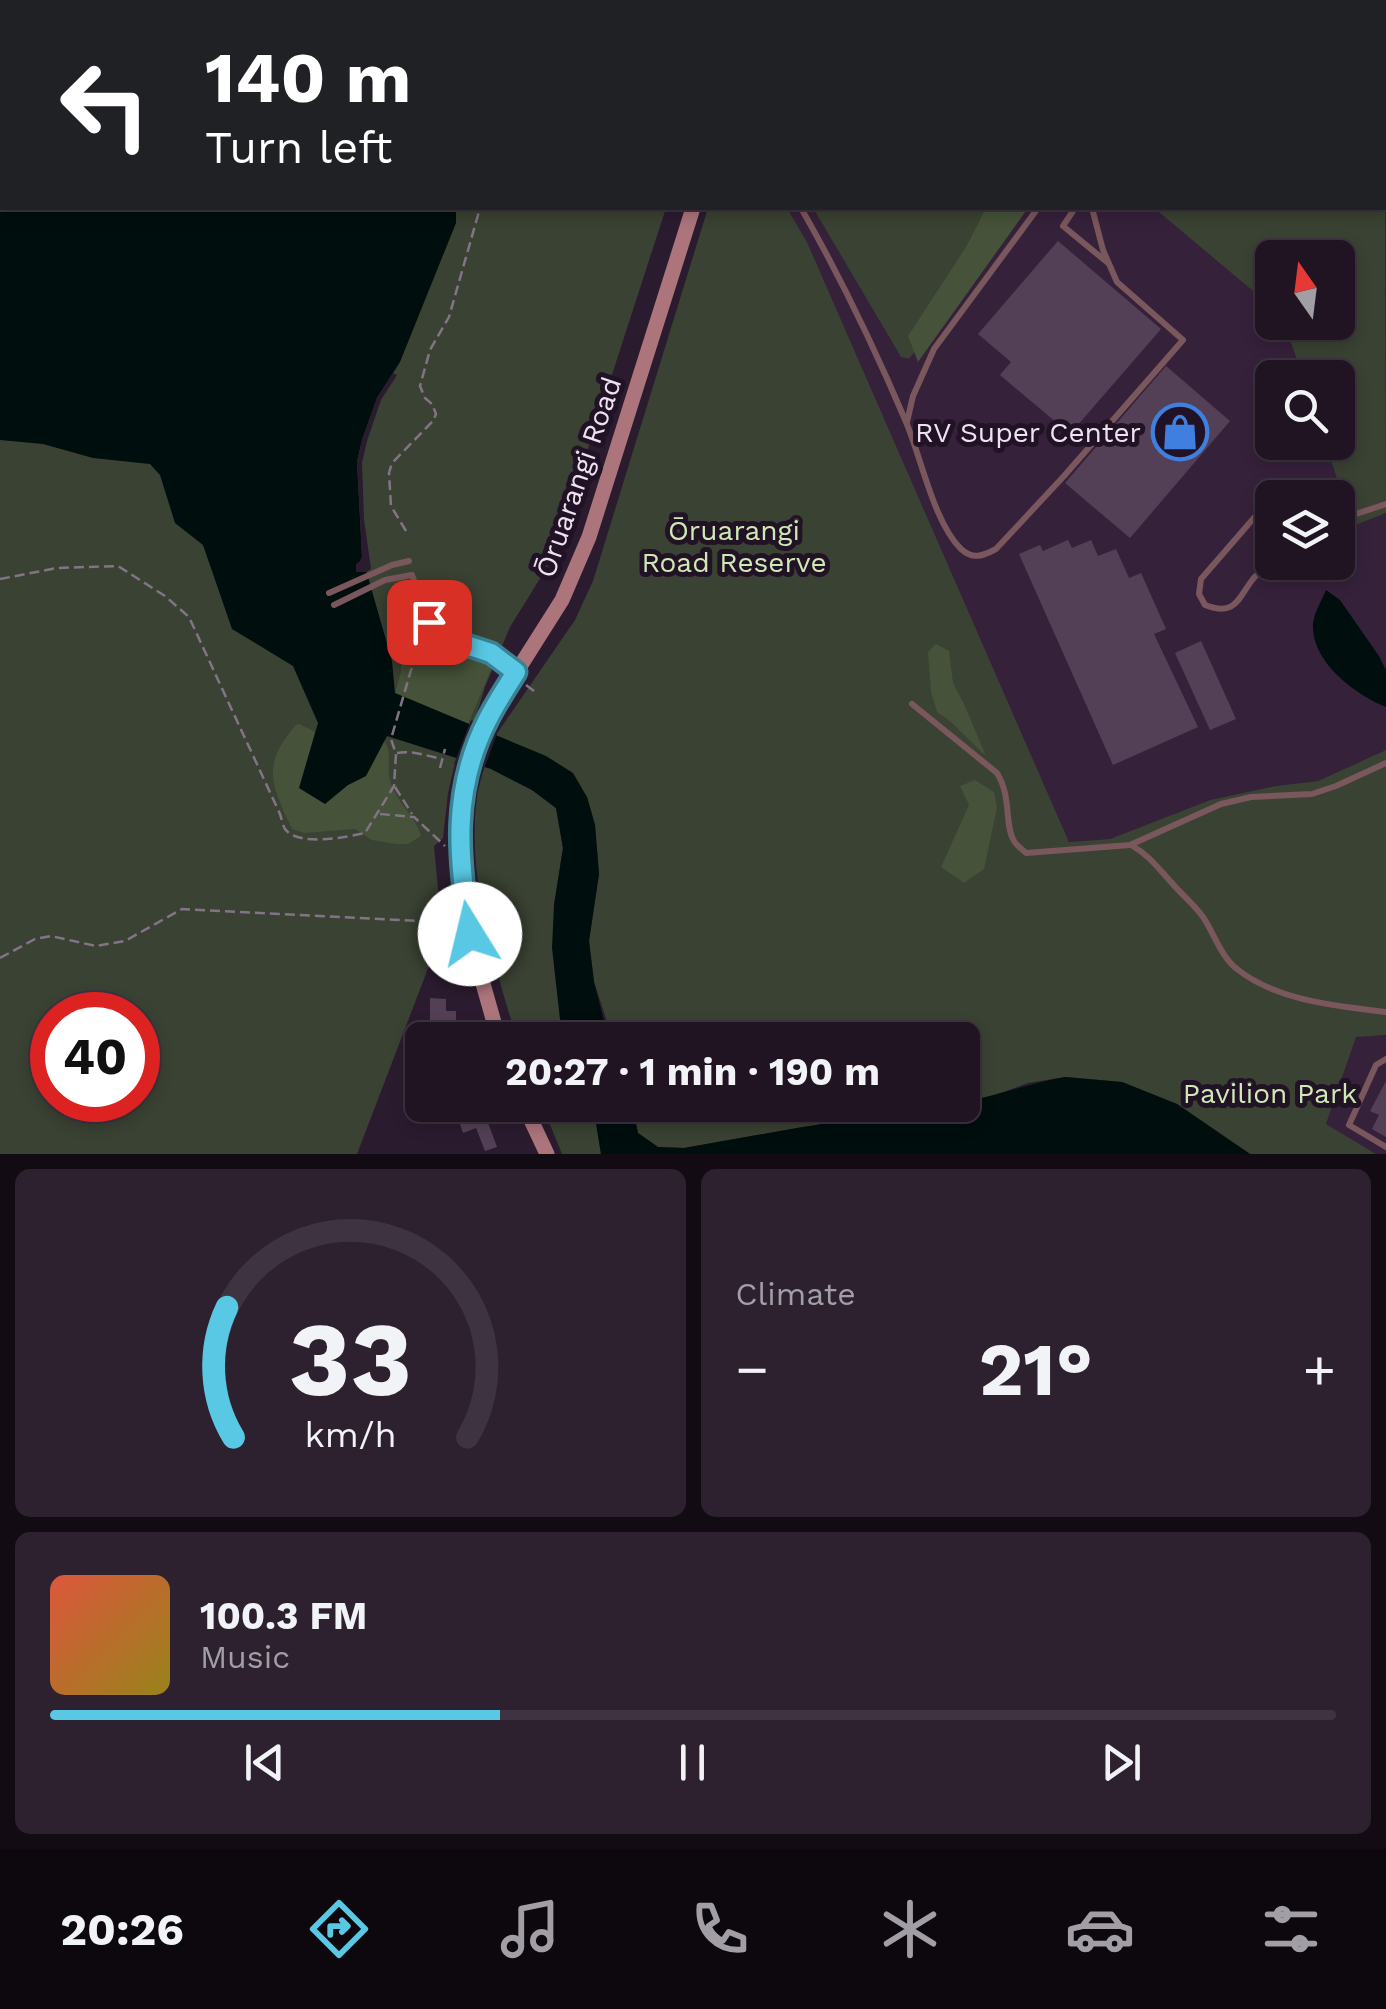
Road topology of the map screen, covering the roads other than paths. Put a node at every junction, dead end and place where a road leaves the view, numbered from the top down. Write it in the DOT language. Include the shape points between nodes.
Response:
graph roads {
  1 [pos="692,210"];
  2 [pos="802,210"];
  3 [pos="1037,210"];
  4 [pos="1074,210"];
  5 [pos="1093,210"];
  6 [pos="1109,264"];
  7 [pos="906,423"];
  8 [pos="1386,504"];
  9 [pos="1355,514"];
  10 [pos="1255,516"];
  11 [pos="408,561"];
  12 [pos="1255,578"];
  13 [pos="330,593"];
  14 [pos="334,605"];
  15 [pos="516,672"];
  16 [pos="912,704"];
  17 [pos="1386,762"];
  18 [pos="1130,845"];
  19 [pos="1386,1012"];
  20 [pos="494,1022"];
  21 [pos="1386,1059"];
  22 [pos="532,1122"];
  23 [pos="1386,1147"];
  24 [pos="547,1154"];
  1 -- 15 [label="street, Ōruarangi Road" via="589,537 562,600"];
  2 -- 7 [label="lane"];
  3 -- 7 [label="lane" via="934,350"];
  4 -- 6 [label="lane" via="1064,226"];
  5 -- 6 [label="lane"];
  6 -- 7 [label="lane" via="1117,282 1183,340 996,549 972,556 960,548 940,515"];
  8 -- 9 [label="lane"];
  10 -- 12 [label="lane" via="1200,579 1198,594 1216,610 1232,606"];
  11 -- 13 [label="lane"];
  14 -- 15 [label="lane" via="385,580 412,575 429,622 442,637 491,653"];
  15 -- 20 [label="street, Ōruarangi Road" via="474,751 460,823 473,947"];
  16 -- 18 [label="lane" via="996,773 1008,800 1012,838 1026,853"];
  17 -- 18 [label="lane" via="1312,794 1220,804"];
  18 -- 19 [label="lane" via="1160,867 1202,916 1237,970 1296,998"];
  21 -- 23 [label="lane" via="1376,1065 1349,1125"];
  22 -- 24 [label="street"];
}
